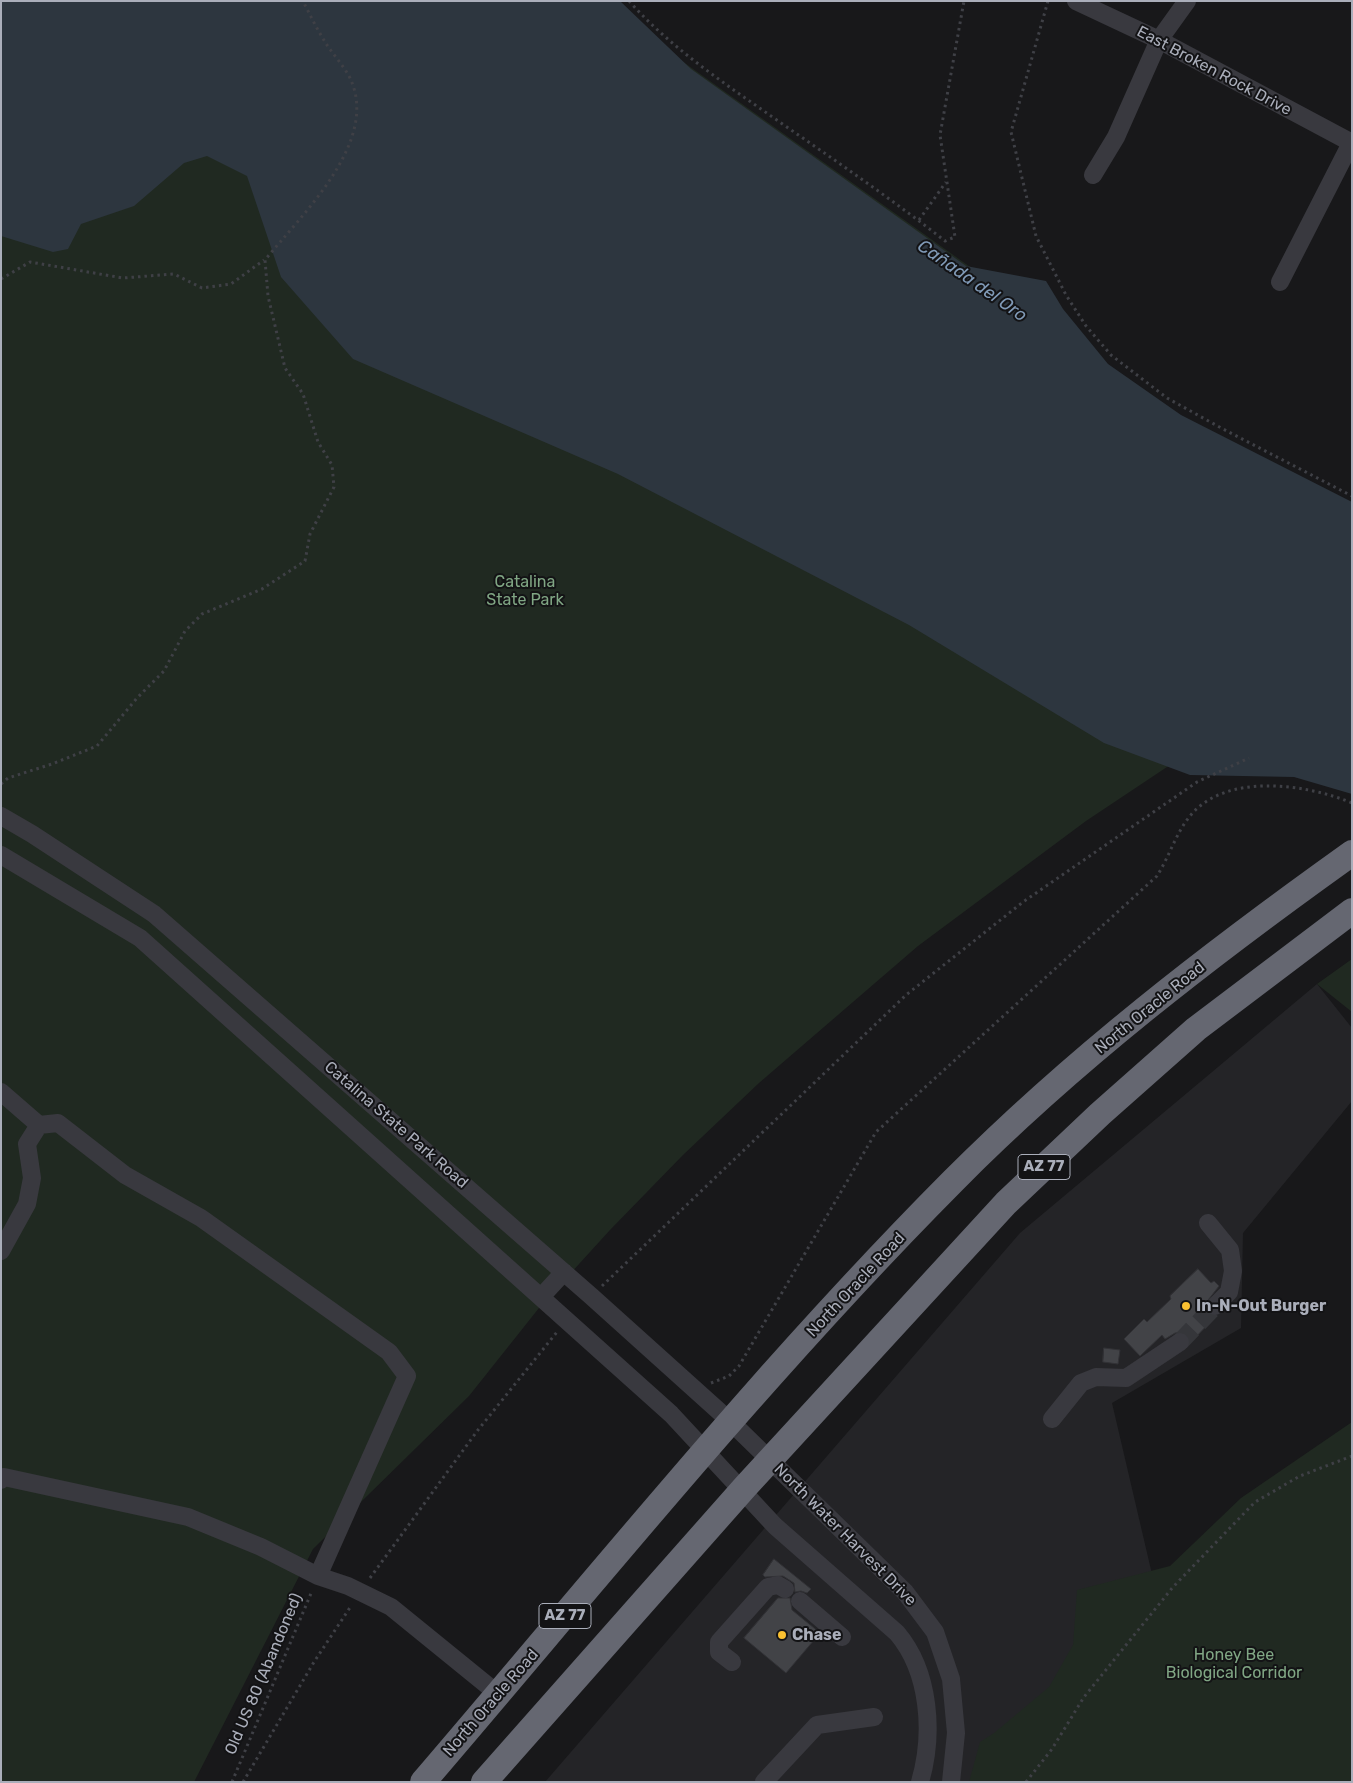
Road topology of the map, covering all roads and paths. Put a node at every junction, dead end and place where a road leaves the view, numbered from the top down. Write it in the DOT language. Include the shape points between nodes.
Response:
graph roads {
  1 [pos="303,1"];
  2 [pos="629,1"];
  3 [pos="964,1"];
  4 [pos="1048,1"];
  5 [pos="1076,1"];
  6 [pos="1187,1"];
  7 [pos="1159,40"];
  8 [pos="1352,143"];
  9 [pos="1093,175"];
  10 [pos="947,182"];
  11 [pos="919,220"];
  12 [pos="265,260"];
  13 [pos="1,279"];
  14 [pos="1280,282"];
  15 [pos="1352,496"];
  16 [pos="1249,758"];
  17 [pos="1,784"];
  18 [pos="1352,803"];
  19 [pos="1,816"];
  20 [pos="1352,853"];
  21 [pos="1,854"];
  22 [pos="1352,911"];
  23 [pos="1,1092"];
  24 [pos="39,1125"];
  25 [pos="1208,1223"];
  26 [pos="1,1251"];
  27 [pos="564,1272"];
  28 [pos="591,1296"];
  29 [pos="541,1297"];
  30 [pos="1215,1306"];
  31 [pos="567,1320"];
  32 [pos="1180,1342"];
  33 [pos="700,1395"];
  34 [pos="1052,1419"];
  35 [pos="731,1422"];
  36 [pos="706,1451"];
  37 [pos="1352,1456"];
  38 [pos="769,1460"];
  39 [pos="2,1477"];
  40 [pos="742,1490"];
  41 [pos="318,1576"];
  42 [pos="785,1589"];
  43 [pos="360,1592"];
  44 [pos="800,1601"];
  45 [pos="842,1637"];
  46 [pos="732,1662"];
  47 [pos="498,1694"];
  48 [pos="874,1717"];
  49 [pos="232,1782"];
  50 [pos="243,1782"];
  51 [pos="423,1782"];
  52 [pos="484,1782"];
  53 [pos="764,1782"];
  54 [pos="920,1782"];
  55 [pos="951,1782"];
  56 [pos="1026,1782"];
  1 -- 12 [label="path" via="349,78 357,108 353,138 339,169"];
  2 -- 11 [label="path" via="650,25 702,68"];
  3 -- 10 [label="path" via="940,135"];
  4 -- 15 [label="path" via="1011,132 1036,236 1066,295 1086,326 1111,355 1167,398"];
  5 -- 7 [label="street, East Broken Rock Drive"];
  6 -- 7 [label="street"];
  7 -- 8 [label="street, East Broken Rock Drive"];
  7 -- 9 [label="street" via="1116,137"];
  8 -- 14 [label="street"];
  10 -- 11 [label="path"];
  10 -- 11 [label="path" via="955,237 945,241"];
  12 -- 13 [label="path" via="231,284 202,288 174,274 123,278 30,262"];
  12 -- 17 [label="path" via="268,296 285,368 303,394 318,442 332,465 334,487 310,534 306,561 262,589 202,614 185,631 164,671 97,746 8,778"];
  16 -- 28 [label="path" via="1197,782 1023,902 906,995"];
  18 -- 33 [label="path" via="1328,793 1262,784 1224,793 1200,806 1183,826 1157,876 876,1132 739,1366 728,1376 713,1380"];
  19 -- 27 [label="street, Catalina State Park Road" via="154,914"];
  20 -- 35 [label="highway, North Oracle Road / AZ 77" via="1145,1010 1022,1116 955,1179 853,1285"];
  21 -- 29 [label="street, Catalina State Park Road" via="140,938"];
  22 -- 38 [label="highway, AZ 77" via="1196,1029 1092,1121 1006,1203"];
  23 -- 24 [label="street"];
  24 -- 26 [label="street" via="27,1144 32,1178 27,1204"];
  24 -- 41 [label="street" via="58,1123 125,1175 201,1218 388,1352 407,1376"];
  25 -- 30 [label="street" via="1230,1250 1233,1271 1229,1292"];
  27 -- 28 [label="street, Catalina State Park Road"];
  27 -- 29 [label="street"];
  28 -- 33 [label="street, Catalina State Park Road"];
  29 -- 31 [label="street, Catalina State Park Road"];
  31 -- 36 [label="street, Catalina State Park Road" via="671,1414"];
  31 -- 43 [label="path" via="478,1430"];
  32 -- 34 [label="street" via="1126,1378 1096,1377 1082,1383"];
  33 -- 35 [label="street, Catalina State Park Road"];
  35 -- 36 [label="highway, North Oracle Road / AZ 77"];
  35 -- 38 [label="street, Catalina State Park Road"];
  36 -- 40 [label="street, North Water Harvest Drive"];
  36 -- 47 [label="highway, North Oracle Road / AZ 77"];
  37 -- 56 [label="path" via="1300,1476 1255,1502 1173,1587 1075,1709 1052,1749"];
  38 -- 40 [label="highway, AZ 77"];
  38 -- 55 [label="street, North Water Harvest Drive" via="905,1592 935,1632 951,1679 955,1706 956,1742"];
  39 -- 41 [label="street" via="188,1517 261,1546"];
  40 -- 52 [label="highway, AZ 77"];
  40 -- 54 [label="street, North Water Harvest Drive" via="775,1526 908,1646 922,1684 927,1710 928,1742"];
  41 -- 43 [label="street"];
  41 -- 49 [label="path, Old US 80 (Abandoned)"];
  42 -- 46 [label="street" via="778,1584 768,1587 720,1642 720,1652"];
  43 -- 47 [label="street" via="391,1607"];
  43 -- 50 [label="path"];
  44 -- 45 [label="street"];
  47 -- 51 [label="highway, North Oracle Road / AZ 77"];
  48 -- 53 [label="street" via="817,1725"];
}
